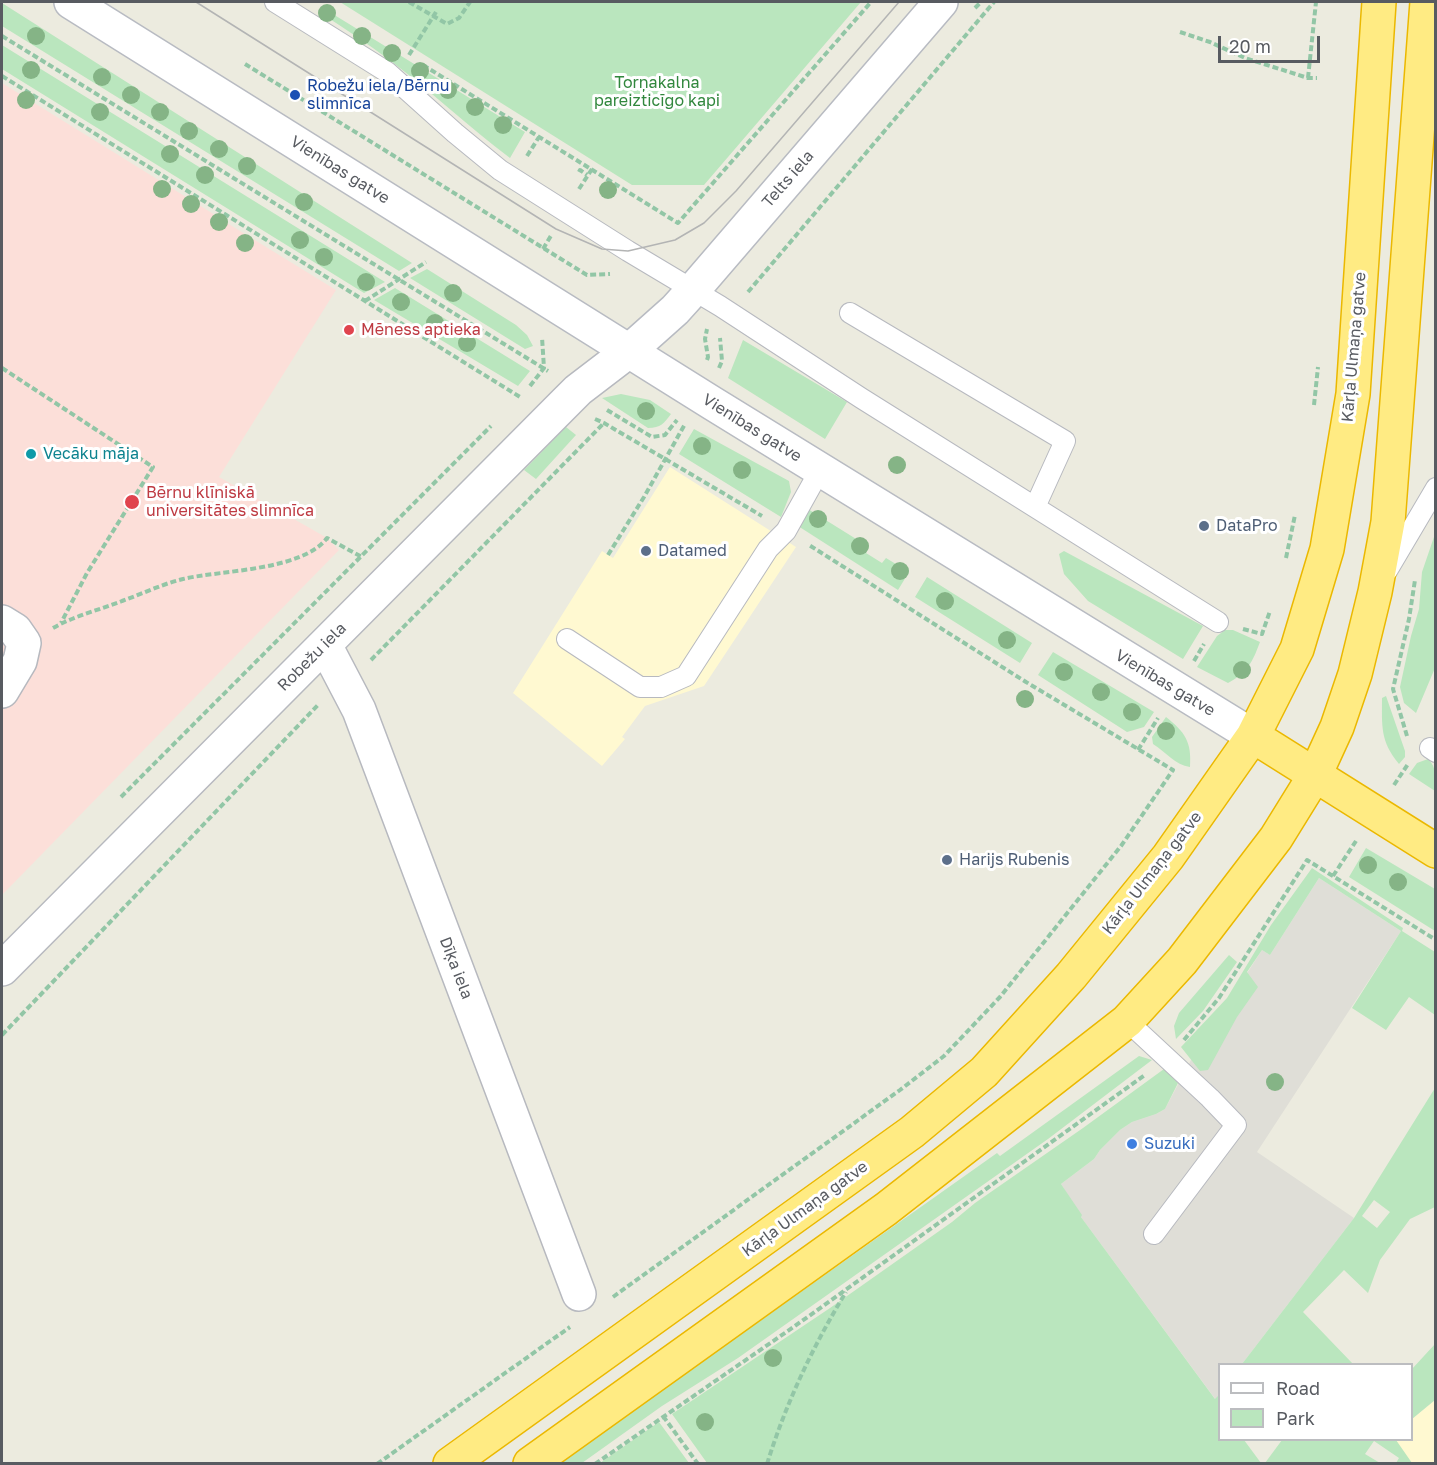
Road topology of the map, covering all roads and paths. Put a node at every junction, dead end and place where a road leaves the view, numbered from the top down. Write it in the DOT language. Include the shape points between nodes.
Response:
graph roads {
  1 [pos="71,2"];
  2 [pos="275,2"];
  3 [pos="410,2"];
  4 [pos="470,2"];
  5 [pos="871,2"];
  6 [pos="941,2"];
  7 [pos="994,2"];
  8 [pos="1316,2"];
  9 [pos="1379,2"];
  10 [pos="1427,2"];
  11 [pos="436,12"];
  12 [pos="434,16"];
  13 [pos="1180,32"];
  14 [pos="2,36"];
  15 [pos="399,50"];
  16 [pos="419,62"];
  17 [pos="245,64"];
  18 [pos="2,76"];
  19 [pos="1308,78"];
  20 [pos="1317,78"];
  21 [pos="579,172"];
  22 [pos="587,175"];
  23 [pos="426,261"];
  24 [pos="587,276"];
  25 [pos="399,280"];
  26 [pos="693,289"];
  27 [pos="743,298"];
  28 [pos="365,301"];
  29 [pos="850,313"];
  30 [pos="711,319"];
  31 [pos="721,332"];
  32 [pos="541,338"];
  33 [pos="629,351"];
  34 [pos="1319,357"];
  35 [pos="704,365"];
  36 [pos="2,368"];
  37 [pos="544,368"];
  38 [pos="717,372"];
  39 [pos="552,373"];
  40 [pos="520,397"];
  41 [pos="512,405"];
  42 [pos="602,406"];
  43 [pos="1313,415"];
  44 [pos="587,417"];
  45 [pos="678,418"];
  46 [pos="495,422"];
  47 [pos="604,423"];
  48 [pos="686,423"];
  49 [pos="665,458"];
  50 [pos="820,470"];
  51 [pos="1436,488"];
  52 [pos="1298,506"];
  53 [pos="1035,507"];
  54 [pos="786,531"];
  55 [pos="608,555"];
  56 [pos="360,556"];
  57 [pos="1286,561"];
  58 [pos="1416,570"];
  59 [pos="394,574"];
  60 [pos="1375,592"];
  61 [pos="1273,604"];
  62 [pos="1218,622"];
  63 [pos="60,624"];
  64 [pos="13,632"];
  65 [pos="1262,634"];
  66 [pos="567,639"];
  67 [pos="324,645"];
  68 [pos="346,685"];
  69 [pos="2,691"];
  70 [pos="1159,716"];
  71 [pos="1253,736"];
  72 [pos="1410,746"];
  73 [pos="1138,750"];
  74 [pos="1426,752"];
  75 [pos="1404,771"];
  76 [pos="1315,775"];
  77 [pos="121,797"];
  78 [pos="1436,850"];
  79 [pos="1307,860"];
  80 [pos="1436,940"];
  81 [pos="2,969"];
  82 [pos="1127,1021"];
  83 [pos="2,1035"];
  84 [pos="1154,1234"];
  85 [pos="848,1289"];
  86 [pos="587,1306"];
  87 [pos="663,1416"];
  88 [pos="377,1464"];
  89 [pos="450,1464"];
  90 [pos="530,1464"];
  91 [pos="698,1464"];
  92 [pos="767,1464"];
  1 -- 33 [label="street, Vienības gatve"];
  2 -- 26 [label="lane" via="387,72 500,170"];
  3 -- 12 [label="path"];
  4 -- 12 [label="path" via="459,18 447,24"];
  5 -- 16 [label="path" via="678,223"];
  6 -- 26 [label="street, Telts iela"];
  7 -- 27 [label="path"];
  8 -- 19 [label="path"];
  9 -- 71 [label="highway, Kārļa Ulmaņa gatve" via="1353,394 1327,549 1297,649"];
  10 -- 60 [label="highway" via="1388,522"];
  11 -- 12 [label="path"];
  12 -- 15 [label="path" via="409,56"];
  13 -- 19 [label="path"];
  14 -- 25 [label="path"];
  17 -- 24 [label="path"];
  18 -- 28 [label="path"];
  19 -- 20 [label="path"];
  21 -- 22 [label="path"];
  23 -- 25 [label="path"];
  25 -- 28 [label="path"];
  25 -- 37 [label="path"];
  26 -- 33 [label="street, Telts iela"];
  26 -- 53 [label="lane"];
  28 -- 40 [label="path"];
  29 -- 53 [label="lane" via="1065,441"];
  30 -- 35 [label="path"];
  31 -- 38 [label="path" via="722,361"];
  32 -- 37 [label="path"];
  33 -- 50 [label="street, Vienības gatve"];
  33 -- 59 [label="street, Robežu iela" via="579,390"];
  34 -- 43 [label="path"];
  36 -- 63 [label="path" via="153,467"];
  37 -- 39 [label="path"];
  37 -- 40 [label="path"];
  40 -- 41 [label="path"];
  42 -- 45 [label="path" via="652,437 665,435"];
  44 -- 47 [label="path"];
  46 -- 56 [label="path"];
  47 -- 49 [label="path"];
  47 -- 68 [label="path"];
  48 -- 49 [label="path"];
  49 -- 54 [label="path"];
  49 -- 55 [label="path"];
  50 -- 54 [label="lane"];
  50 -- 71 [label="street, Vienības gatve"];
  51 -- 60 [label="lane"];
  52 -- 57 [label="path"];
  53 -- 62 [label="lane"];
  54 -- 66 [label="lane" via="768,549 686,675 661,687 640,687"];
  54 -- 73 [label="path"];
  56 -- 59 [label="path"];
  56 -- 63 [label="path" via="327,538 319,548 287,560 180,580"];
  56 -- 77 [label="path"];
  58 -- 72 [label="path" via="1410,619 1393,689"];
  59 -- 67 [label="street, Robežu iela"];
  60 -- 76 [label="highway" via="1355,674"];
  61 -- 65 [label="path"];
  63 -- 64 [label="path"];
  64 -- 69 [label="street" via="20,661"];
  67 -- 68 [label="street, Dīķa iela"];
  67 -- 81 [label="street, Robežu iela"];
  68 -- 83 [label="path" via="329,694"];
  68 -- 86 [label="street, Dīķa iela" via="359,710"];
  70 -- 73 [label="path"];
  71 -- 76 [label="highway, Vienības gatve"];
  71 -- 89 [label="highway, Kārļa Ulmaņa gatve" via="1168,857 1071,976 984,1072 912,1132"];
  73 -- 86 [label="path" via="1173,770 1114,855 1000,997 944,1056"];
  74 -- 75 [label="path"];
  76 -- 78 [label="highway, Vienības gatve"];
  76 -- 82 [label="highway" via="1250,874 1182,961"];
  79 -- 80 [label="path"];
  82 -- 84 [label="lane" via="1236,1125"];
  82 -- 90 [label="highway" via="886,1209"];
  85 -- 92 [label="path" via="819,1337 778,1429"];
  86 -- 88 [label="path"];
  87 -- 91 [label="path"];
}
